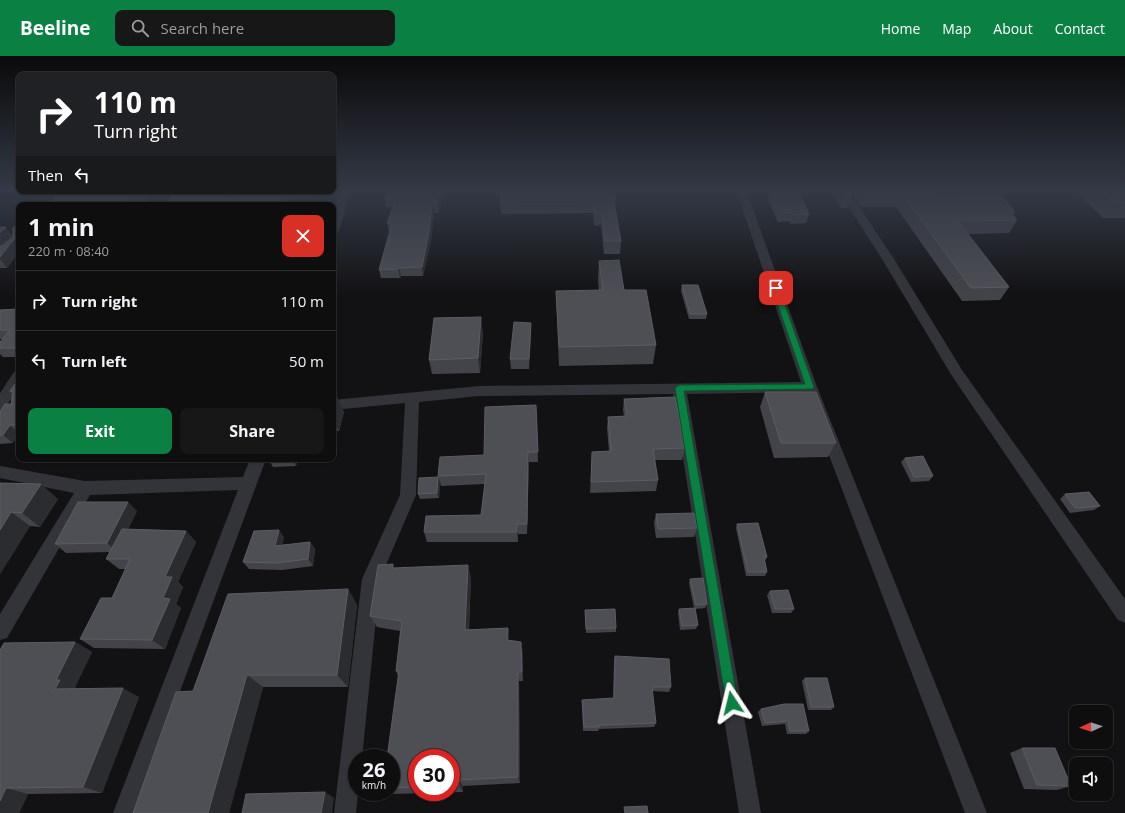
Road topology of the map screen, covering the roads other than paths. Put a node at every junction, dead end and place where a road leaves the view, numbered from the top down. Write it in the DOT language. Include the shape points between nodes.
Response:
graph roads {
  1 [pos="753,225"];
  2 [pos="867,225"];
  3 [pos="16,382"];
  4 [pos="810,387"];
  5 [pos="679,388"];
  6 [pos="412,397"];
  7 [pos="4,405"];
  8 [pos="336,405"];
  9 [pos="257,462"];
  10 [pos="0,472"];
  11 [pos="249,483"];
  12 [pos="85,488"];
  13 [pos="1125,614"];
  14 [pos="0,631"];
  15 [pos="124,813"];
  16 [pos="345,813"];
  17 [pos="750,813"];
  18 [pos="976,813"];
  1 -- 4 [label="street"];
  2 -- 13 [label="street" via="957,373"];
  3 -- 7 [label="street"];
  4 -- 5 [label="street"];
  4 -- 18 [label="street"];
  5 -- 6 [label="street" via="479,391"];
  5 -- 17 [label="street"];
  6 -- 8 [label="street"];
  6 -- 16 [label="street" via="408,495 371,579"];
  9 -- 11 [label="street"];
  10 -- 12 [label="street"];
  11 -- 12 [label="street"];
  11 -- 15 [label="street"];
  12 -- 14 [label="street"];
}
